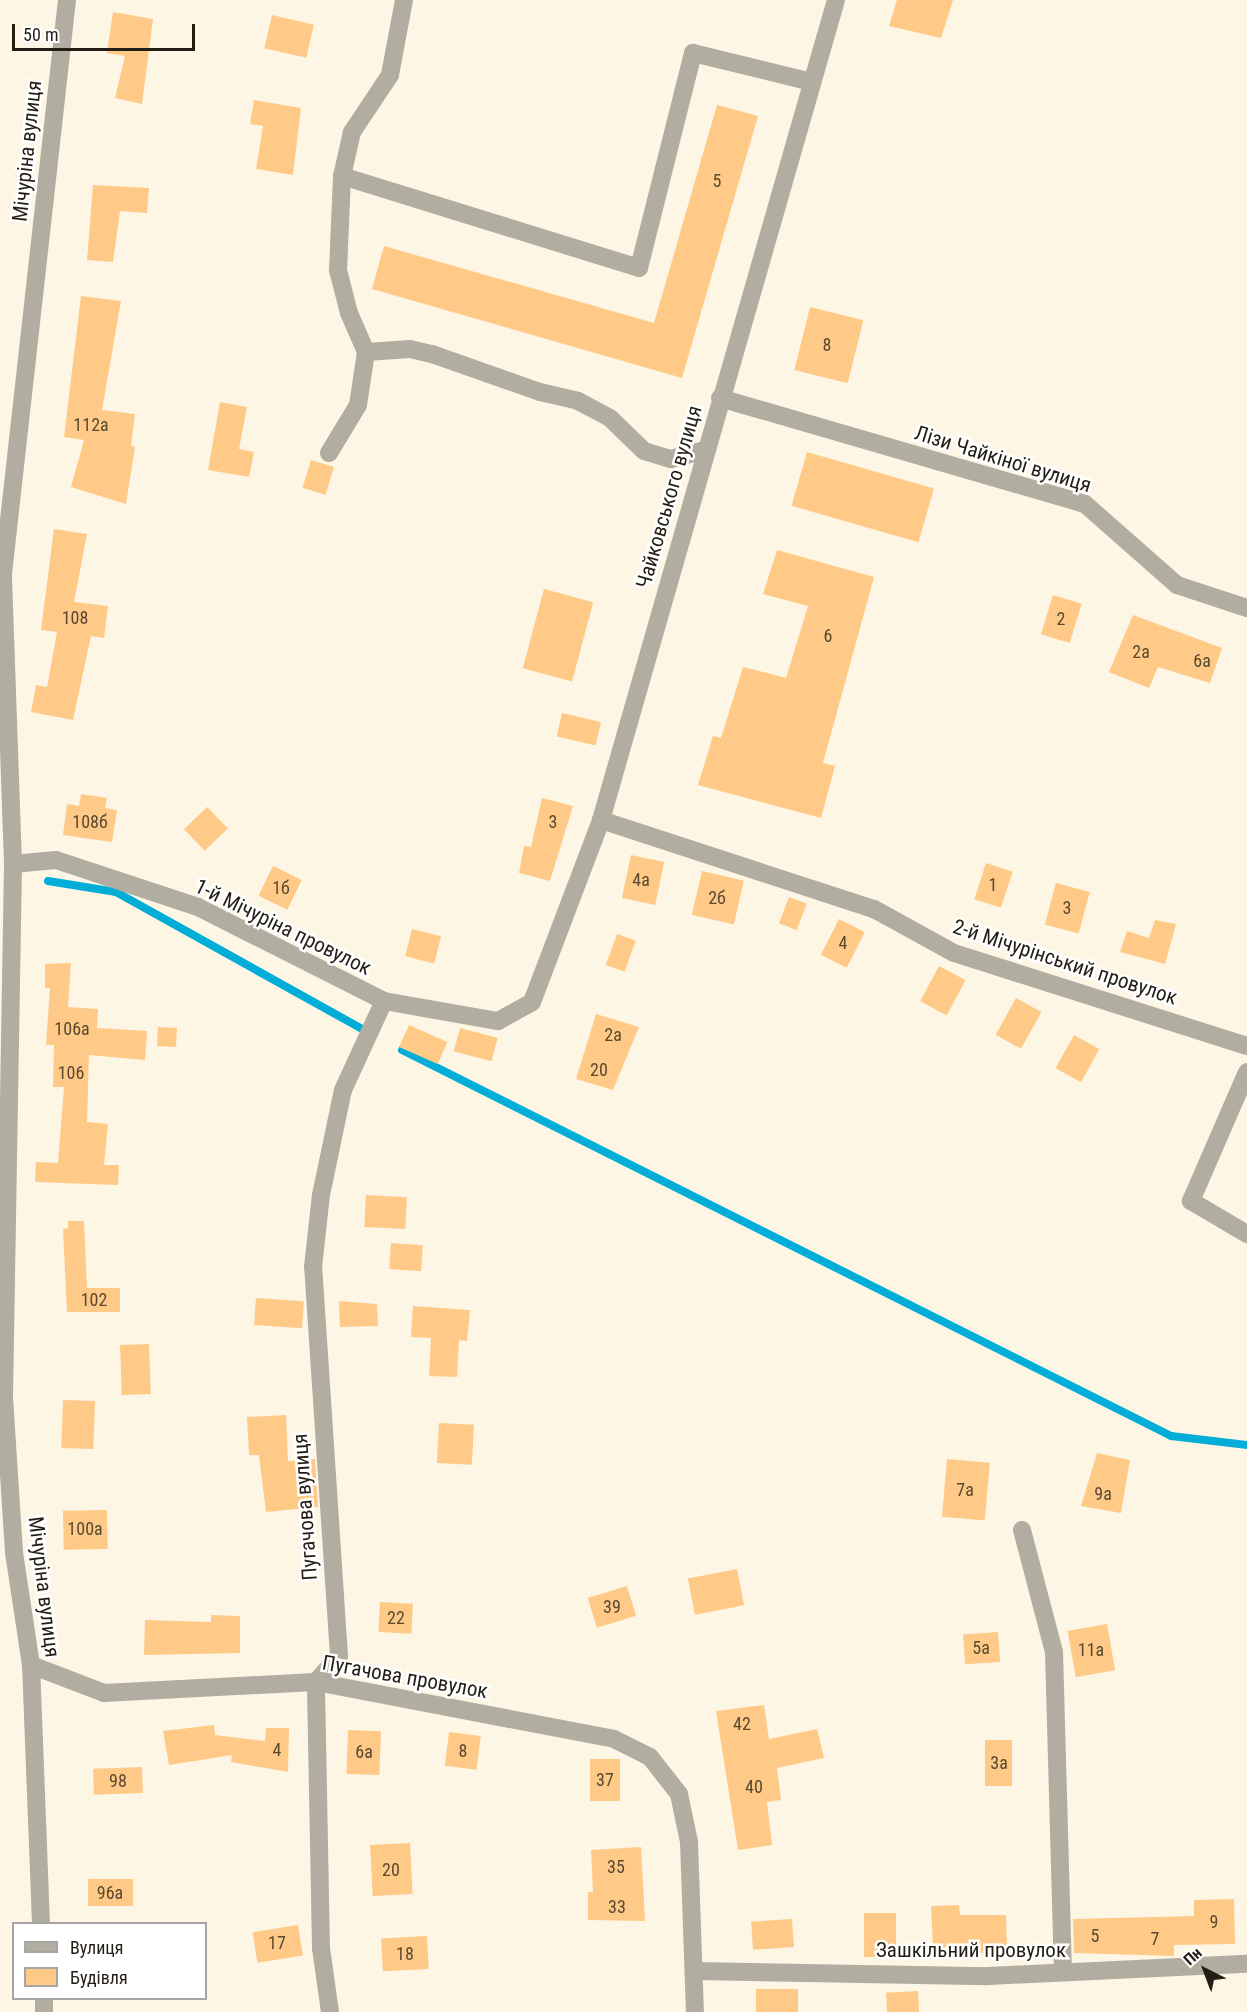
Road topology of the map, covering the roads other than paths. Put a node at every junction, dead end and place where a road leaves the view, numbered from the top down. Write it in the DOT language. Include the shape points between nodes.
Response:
graph roads {
  1 [pos="67,0"];
  2 [pos="404,0"];
  3 [pos="836,0"];
  4 [pos="812,82"];
  5 [pos="342,176"];
  6 [pos="366,352"];
  7 [pos="720,398"];
  8 [pos="705,450"];
  9 [pos="329,453"];
  10 [pos="1247,608"];
  11 [pos="601,820"];
  12 [pos="14,864"];
  13 [pos="384,1001"];
  14 [pos="532,1002"];
  15 [pos="1247,1046"];
  16 [pos="1247,1072"];
  17 [pos="1247,1234"];
  18 [pos="2,1396"];
  19 [pos="1022,1530"];
  20 [pos="31,1665"];
  21 [pos="316,1682"];
  22 [pos="41,1922"];
  23 [pos="1247,1964"];
  24 [pos="694,1971"];
  25 [pos="1063,1972"];
  26 [pos="330,2012"];
  27 [pos="695,2012"];
  1 -- 12 [label="street, Мічуріна вулиця" via="3,574"];
  2 -- 5 [label="street" via="390,75 352,132"];
  3 -- 4 [label="street, Чайковського вулиця"];
  4 -- 5 [label="street" via="693,52 639,268"];
  4 -- 7 [label="street, Чайковського вулиця"];
  5 -- 6 [label="street" via="338,270 349,312"];
  6 -- 8 [label="street" via="410,349 540,393 578,400 610,418 644,451 671,459"];
  6 -- 9 [label="street" via="358,405"];
  7 -- 8 [label="street, Чайковського вулиця"];
  7 -- 10 [label="street, Лізи Чайкіної вулиця" via="1085,504 1177,585"];
  8 -- 11 [label="street, Чайковського вулиця"];
  11 -- 14 [label="street, Чайковського вулиця"];
  11 -- 15 [label="street, 2-й Мічурінський провулок" via="874,909 954,953"];
  12 -- 13 [label="street, 1-й Мічуріна провулок" via="56,860 198,907"];
  12 -- 18 [label="street, Мічуріна вулиця"];
  13 -- 14 [label="street, 1-й Мічуріна провулок" via="498,1021"];
  13 -- 21 [label="street, Пугачова вулиця" via="343,1090 321,1195 313,1268 339,1656"];
  16 -- 17 [label="street" via="1191,1201"];
  18 -- 20 [label="street, Мічуріна вулиця" via="14,1552"];
  19 -- 25 [label="street" via="1054,1652"];
  20 -- 21 [label="street, Пугачова провулок" via="104,1693"];
  20 -- 22 [label="street, Мічуріна вулиця"];
  21 -- 24 [label="street, Пугачова провулок" via="614,1739 650,1757 679,1794 689,1842"];
  21 -- 26 [label="street" via="321,1948"];
  23 -- 25 [label="street, Зашкільний провулок"];
  24 -- 25 [label="street, Зашкільний провулок" via="988,1976"];
  24 -- 27 [label="street"];
}
